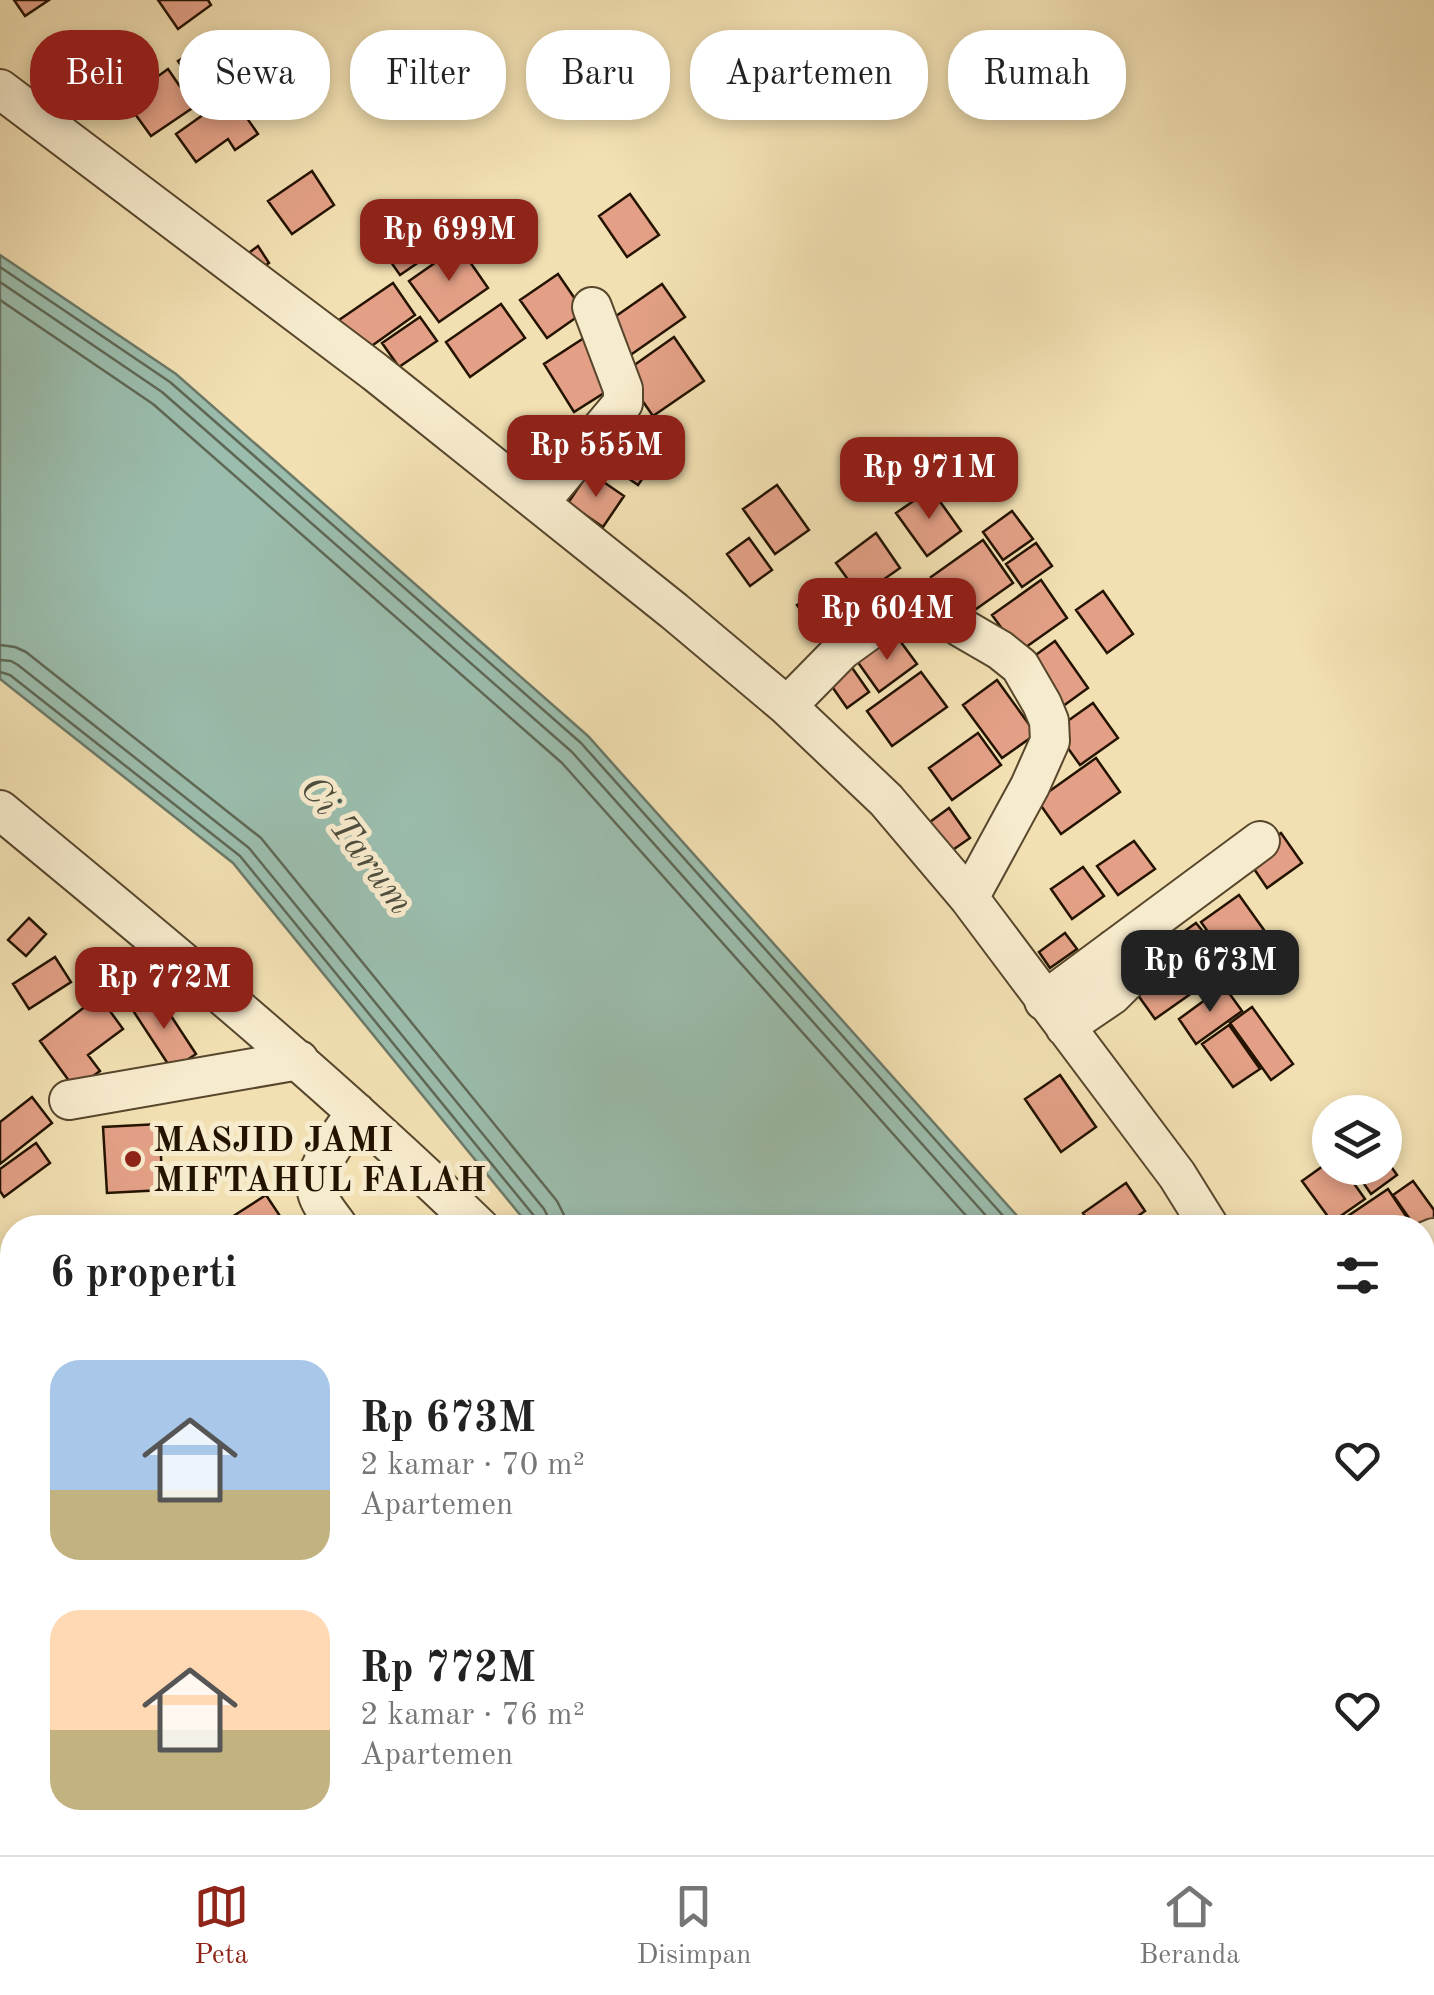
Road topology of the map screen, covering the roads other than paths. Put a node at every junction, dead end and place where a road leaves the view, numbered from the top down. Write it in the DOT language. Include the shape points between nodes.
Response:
graph roads {
  1 [pos="0,89"];
  2 [pos="592,307"];
  3 [pos="539,503"];
  4 [pos="788,706"];
  5 [pos="0,810"];
  6 [pos="1260,840"];
  7 [pos="969,898"];
  8 [pos="1055,1014"];
  9 [pos="299,1060"];
  10 [pos="68,1100"];
  11 [pos="356,1112"];
  12 [pos="331,1215"];
  13 [pos="466,1215"];
  14 [pos="1202,1215"];
  1 -- 3 [label="street"];
  2 -- 3 [label="street" via="623,389 622,403"];
  3 -- 4 [label="street"];
  4 -- 7 [label="street" via="886,800"];
  4 -- 7 [label="street" via="842,650 911,605 936,610 1020,666 1049,721 1050,741"];
  5 -- 9 [label="street"];
  6 -- 8 [label="street" via="1114,950"];
  7 -- 8 [label="street"];
  8 -- 14 [label="street"];
  9 -- 10 [label="street"];
  9 -- 11 [label="street"];
  11 -- 12 [label="street" via="316,1181"];
  11 -- 13 [label="street"];
}
